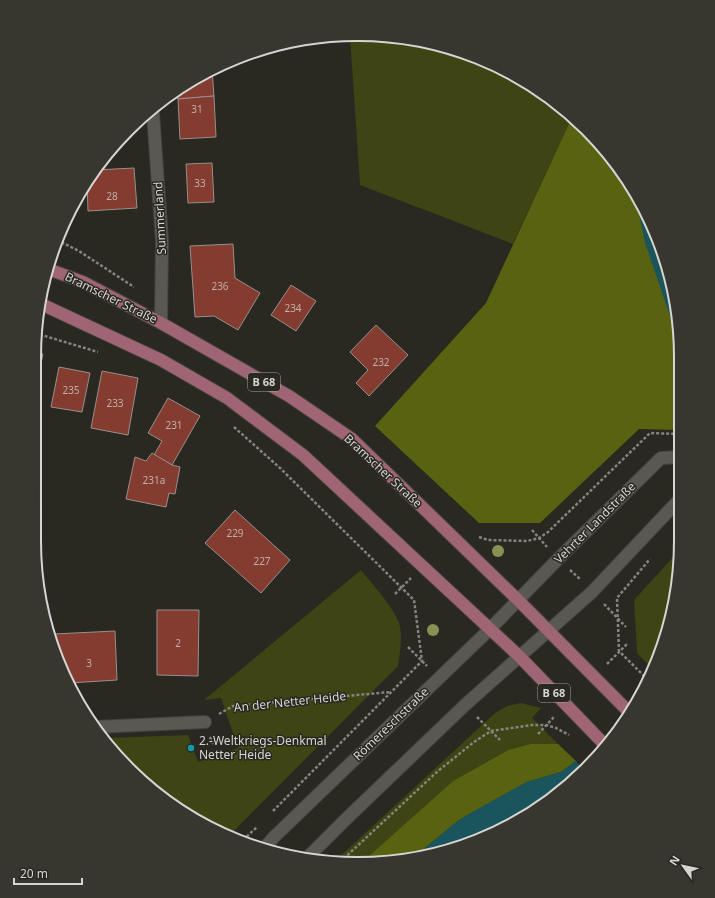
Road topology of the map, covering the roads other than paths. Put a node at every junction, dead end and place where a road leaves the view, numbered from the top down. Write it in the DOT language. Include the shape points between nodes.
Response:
graph roads {
  1 [pos="153,116"];
  2 [pos="53,271"];
  3 [pos="45,308"];
  4 [pos="161,323"];
  5 [pos="674,457"];
  6 [pos="674,505"];
  7 [pos="518,600"];
  8 [pos="490,629"];
  9 [pos="549,631"];
  10 [pos="520,657"];
  11 [pos="626,709"];
  12 [pos="205,722"];
  13 [pos="102,727"];
  14 [pos="602,741"];
  15 [pos="269,844"];
  16 [pos="312,853"];
  1 -- 4 [label="main road, Summerland" via="162,241"];
  2 -- 4 [label="main road, Bramscher Straße / B 68" via="83,282"];
  3 -- 8 [label="main road, B 68" via="161,360 227,398 302,455"];
  4 -- 7 [label="main road, Bramscher Straße / B 68" via="289,396 352,439"];
  5 -- 7 [label="main road, Vehrter Landstraße" via="661,458"];
  6 -- 9 [label="main road" via="592,592"];
  7 -- 8 [label="main road, Römereschstraße"];
  7 -- 9 [label="main road, Bramscher Straße / B 68"];
  8 -- 10 [label="main road, B 68"];
  8 -- 15 [label="main road, Römereschstraße"];
  9 -- 10 [label="main road"];
  9 -- 11 [label="main road, Bramscher Straße / B 68"];
  10 -- 14 [label="main road, B 68"];
  10 -- 16 [label="main road" via="465,705"];
  12 -- 13 [label="main road"];
}
